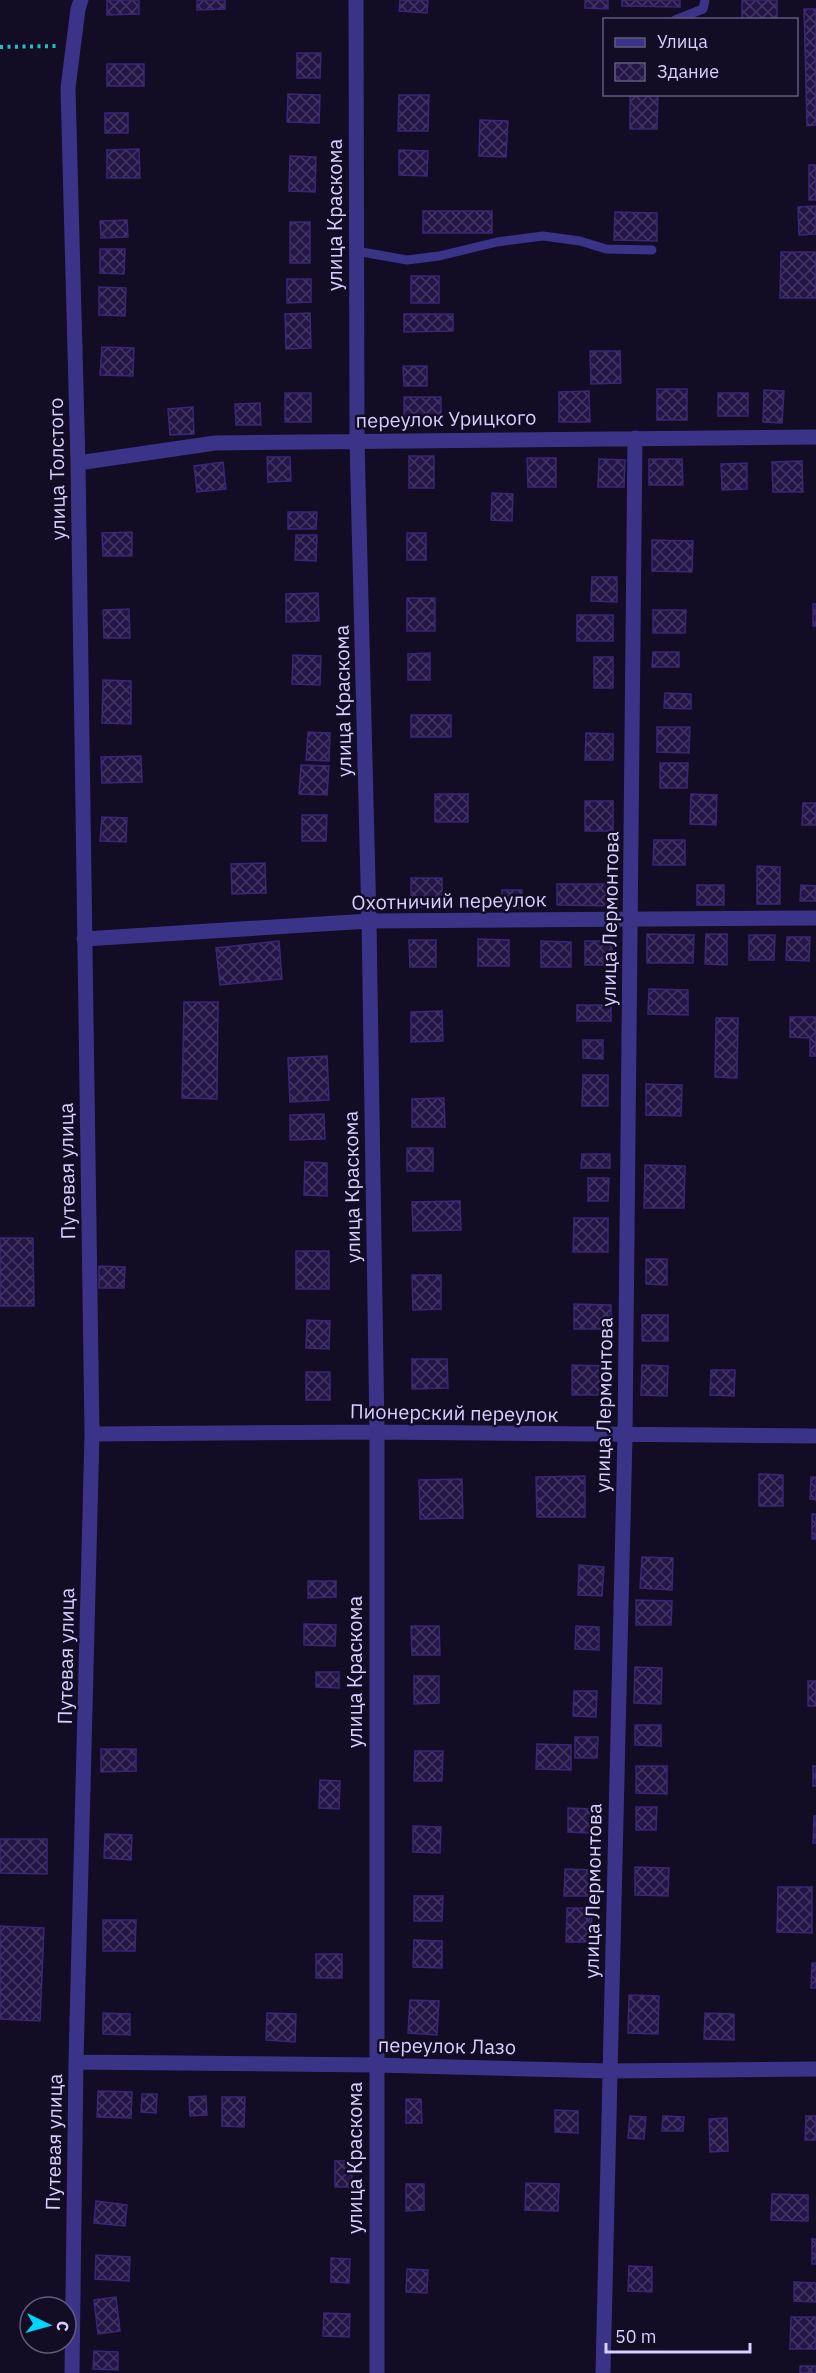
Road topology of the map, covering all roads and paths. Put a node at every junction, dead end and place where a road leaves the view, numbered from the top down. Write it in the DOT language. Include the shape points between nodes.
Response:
graph roads {
  1 [pos="81,0"];
  2 [pos="356,0"];
  3 [pos="705,0"];
  4 [pos="680,18"];
  5 [pos="0,47"];
  6 [pos="50,47"];
  7 [pos="652,250"];
  8 [pos="356,251"];
  9 [pos="816,437"];
  10 [pos="634,438"];
  11 [pos="357,441"];
  12 [pos="78,463"];
  13 [pos="816,918"];
  14 [pos="631,920"];
  15 [pos="369,921"];
  16 [pos="84,939"];
  17 [pos="377,1432"];
  18 [pos="93,1434"];
  19 [pos="625,1436"];
  20 [pos="816,1437"];
  21 [pos="76,2062"];
  22 [pos="376,2066"];
  23 [pos="816,2069"];
  24 [pos="610,2072"];
  25 [pos="72,2373"];
  26 [pos="377,2373"];
  27 [pos="603,2373"];
  1 -- 12 [label="street, улица Толстого" via="69,87"];
  2 -- 8 [label="street, улица Краскома"];
  3 -- 4 [label="lane" via="702,9"];
  5 -- 6 [label="path"];
  7 -- 8 [label="lane" via="606,249 543,236 407,260"];
  8 -- 11 [label="street, улица Краскома"];
  9 -- 10 [label="street, переулок Урицкого"];
  10 -- 11 [label="street, переулок Урицкого"];
  10 -- 14 [label="street, улица Лермонтова"];
  11 -- 12 [label="street, переулок Урицкого" via="215,443"];
  11 -- 15 [label="street, улица Краскома"];
  12 -- 16 [label="street, улица Толстого"];
  13 -- 14 [label="street, Охотничий переулок"];
  14 -- 15 [label="street, Охотничий переулок"];
  14 -- 19 [label="street, улица Лермонтова"];
  15 -- 16 [label="street, Охотничий переулок"];
  15 -- 17 [label="street, улица Краскома"];
  16 -- 18 [label="street, Путевая улица"];
  17 -- 18 [label="street, Пионерский переулок"];
  17 -- 19 [label="street, Пионерский переулок"];
  17 -- 22 [label="street, улица Краскома"];
  18 -- 21 [label="street, Путевая улица"];
  19 -- 20 [label="street, Пионерский переулок"];
  19 -- 24 [label="street, улица Лермонтова"];
  21 -- 22 [label="street, переулок Лазо"];
  21 -- 25 [label="street, Путевая улица"];
  22 -- 24 [label="street, переулок Лазо"];
  22 -- 26 [label="street, улица Краскома"];
  23 -- 24 [label="street, переулок Лазо"];
  24 -- 27 [label="street, улица Лермонтова"];
}
